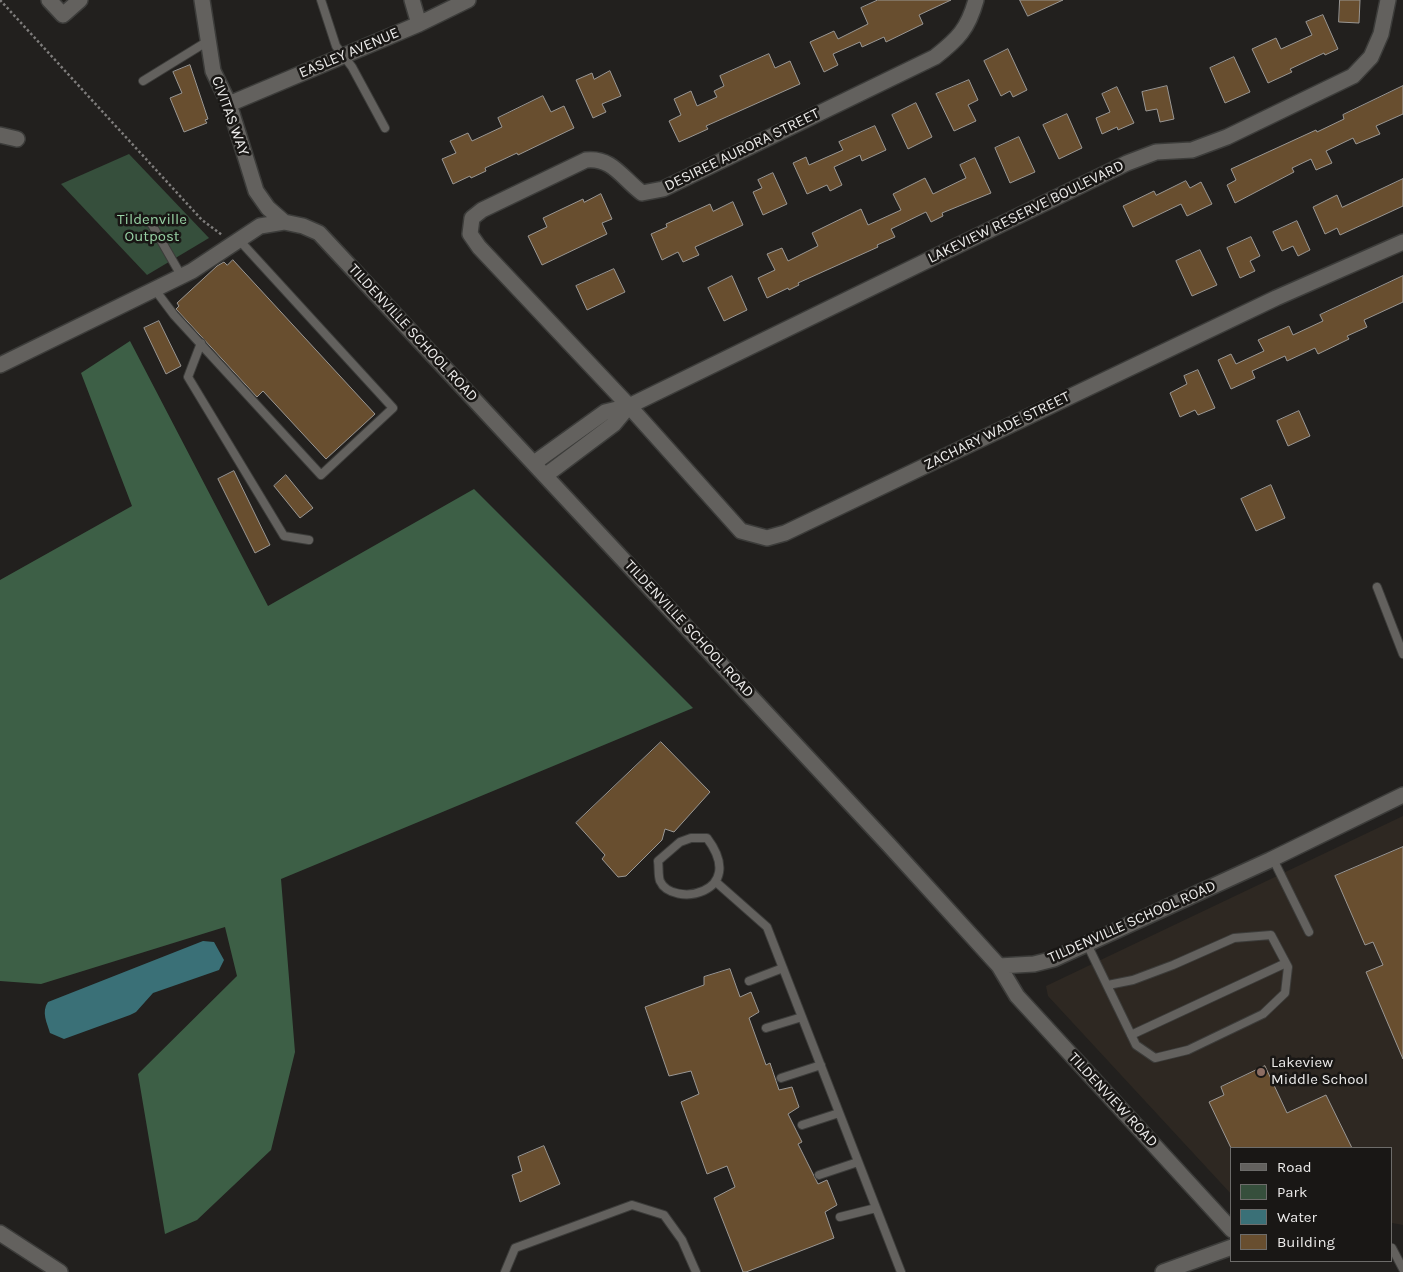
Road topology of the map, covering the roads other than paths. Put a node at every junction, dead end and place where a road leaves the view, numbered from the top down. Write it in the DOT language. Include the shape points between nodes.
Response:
graph roads {
  1 [pos="49,0"];
  2 [pos="80,0"];
  3 [pos="202,0"];
  4 [pos="321,0"];
  5 [pos="412,0"];
  6 [pos="468,0"];
  7 [pos="976,0"];
  8 [pos="1388,0"];
  9 [pos="419,24"];
  10 [pos="208,41"];
  11 [pos="343,56"];
  12 [pos="143,81"];
  13 [pos="229,104"];
  14 [pos="385,128"];
  15 [pos="0,135"];
  16 [pos="17,139"];
  17 [pos="151,222"];
  18 [pos="284,222"];
  19 [pos="234,240"];
  20 [pos="1403,242"];
  21 [pos="182,277"];
  22 [pos="154,292"];
  23 [pos="201,343"];
  24 [pos="0,365"];
  25 [pos="629,406"];
  26 [pos="534,462"];
  27 [pos="546,475"];
  28 [pos="308,540"];
  29 [pos="1377,587"];
  30 [pos="1403,654"];
  31 [pos="1403,795"];
  32 [pos="1273,858"];
  33 [pos="716,882"];
  34 [pos="1309,932"];
  35 [pos="1087,944"];
  36 [pos="1286,963"];
  37 [pos="999,966"];
  38 [pos="783,968"];
  39 [pos="749,981"];
  40 [pos="1108,985"];
  41 [pos="802,1017"];
  42 [pos="766,1028"];
  43 [pos="1131,1035"];
  44 [pos="821,1065"];
  45 [pos="781,1078"];
  46 [pos="840,1113"];
  47 [pos="802,1125"];
  48 [pos="858,1162"];
  49 [pos="819,1176"];
  50 [pos="876,1208"];
  51 [pos="840,1217"];
  52 [pos="1230,1228"];
  53 [pos="0,1233"];
  54 [pos="1230,1247"];
  55 [pos="1393,1250"];
  56 [pos="1403,1269"];
  57 [pos="60,1272"];
  58 [pos="505,1272"];
  59 [pos="696,1272"];
  60 [pos="901,1272"];
  61 [pos="1164,1272"];
  1 -- 2 [label="street" via="64,15"];
  3 -- 10 [label="street, CIVITAS WAY"];
  4 -- 11 [label="lane" via="336,46"];
  5 -- 9 [label="street"];
  6 -- 9 [label="street, EASLEY AVENUE"];
  7 -- 25 [label="street, DESIREE AURORA STREET" via="971,19 957,40 935,57 663,189 642,192 626,181 615,167 598,159 586,160 482,210 472,218 470,234 479,247"];
  8 -- 25 [label="street, LAKEVIEW RESERVE BOULEVARD" via="1374,50 1352,76 1227,137 1192,150 1156,152 1127,163"];
  9 -- 11 [label="street, EASLEY AVENUE"];
  10 -- 12 [label="lane"];
  10 -- 13 [label="street, CIVITAS WAY" via="214,70"];
  11 -- 13 [label="street, EASLEY AVENUE"];
  11 -- 14 [label="lane"];
  13 -- 18 [label="street, CIVITAS WAY" via="256,191"];
  15 -- 16 [label="street"];
  17 -- 21 [label="lane"];
  18 -- 19 [label="street, TILDENVILLE SCHOOL ROAD" via="260,226"];
  18 -- 26 [label="street, TILDENVILLE SCHOOL ROAD" via="319,233"];
  19 -- 21 [label="street, TILDENVILLE SCHOOL ROAD"];
  19 -- 23 [label="lane" via="392,408 321,475"];
  20 -- 25 [label="street, ZACHARY WADE STREET" via="1276,298 785,533 767,538 741,530"];
  21 -- 22 [label="street, TILDENVILLE SCHOOL ROAD"];
  22 -- 23 [label="lane"];
  22 -- 24 [label="street, TILDENVILLE SCHOOL ROAD"];
  23 -- 28 [label="lane" via="188,377 284,536"];
  25 -- 26 [label="street, LAKEVIEW RESERVE BOULEVARD" via="605,412"];
  25 -- 27 [label="street, LAKEVIEW RESERVE BOULEVARD" via="614,424"];
  26 -- 27 [label="street, TILDENVILLE SCHOOL ROAD"];
  27 -- 37 [label="street, TILDENVILLE SCHOOL ROAD"];
  29 -- 30 [label="lane"];
  31 -- 32 [label="street, TILDENVILLE SCHOOL ROAD"];
  32 -- 34 [label="lane"];
  32 -- 35 [label="street, TILDENVILLE SCHOOL ROAD"];
  33 -- 33 [label="lane" via="702,893 684,895 669,890 660,881 658,861 680,842 707,838 718,852 720,869"];
  33 -- 38 [label="lane" via="767,927"];
  35 -- 37 [label="street, TILDENVILLE SCHOOL ROAD" via="1034,964"];
  35 -- 40 [label="lane"];
  36 -- 40 [label="lane" via="1271,935 1234,938 1133,980"];
  36 -- 43 [label="lane"];
  36 -- 43 [label="lane" via="1285,993 1263,1014 1188,1050 1155,1058 1136,1045"];
  37 -- 52 [label="street, TILDENVIEW ROAD" via="1017,996"];
  38 -- 39 [label="lane"];
  38 -- 41 [label="lane"];
  40 -- 43 [label="lane"];
  41 -- 42 [label="lane"];
  41 -- 44 [label="lane"];
  44 -- 45 [label="lane"];
  44 -- 46 [label="lane"];
  46 -- 47 [label="lane"];
  46 -- 48 [label="lane"];
  48 -- 49 [label="lane"];
  48 -- 50 [label="lane"];
  50 -- 51 [label="lane"];
  50 -- 60 [label="lane"];
  53 -- 57 [label="street"];
  54 -- 61 [label="street"];
  55 -- 56 [label="lane"];
  58 -- 59 [label="lane" via="514,1248 632,1205 664,1214 682,1240"];
}
